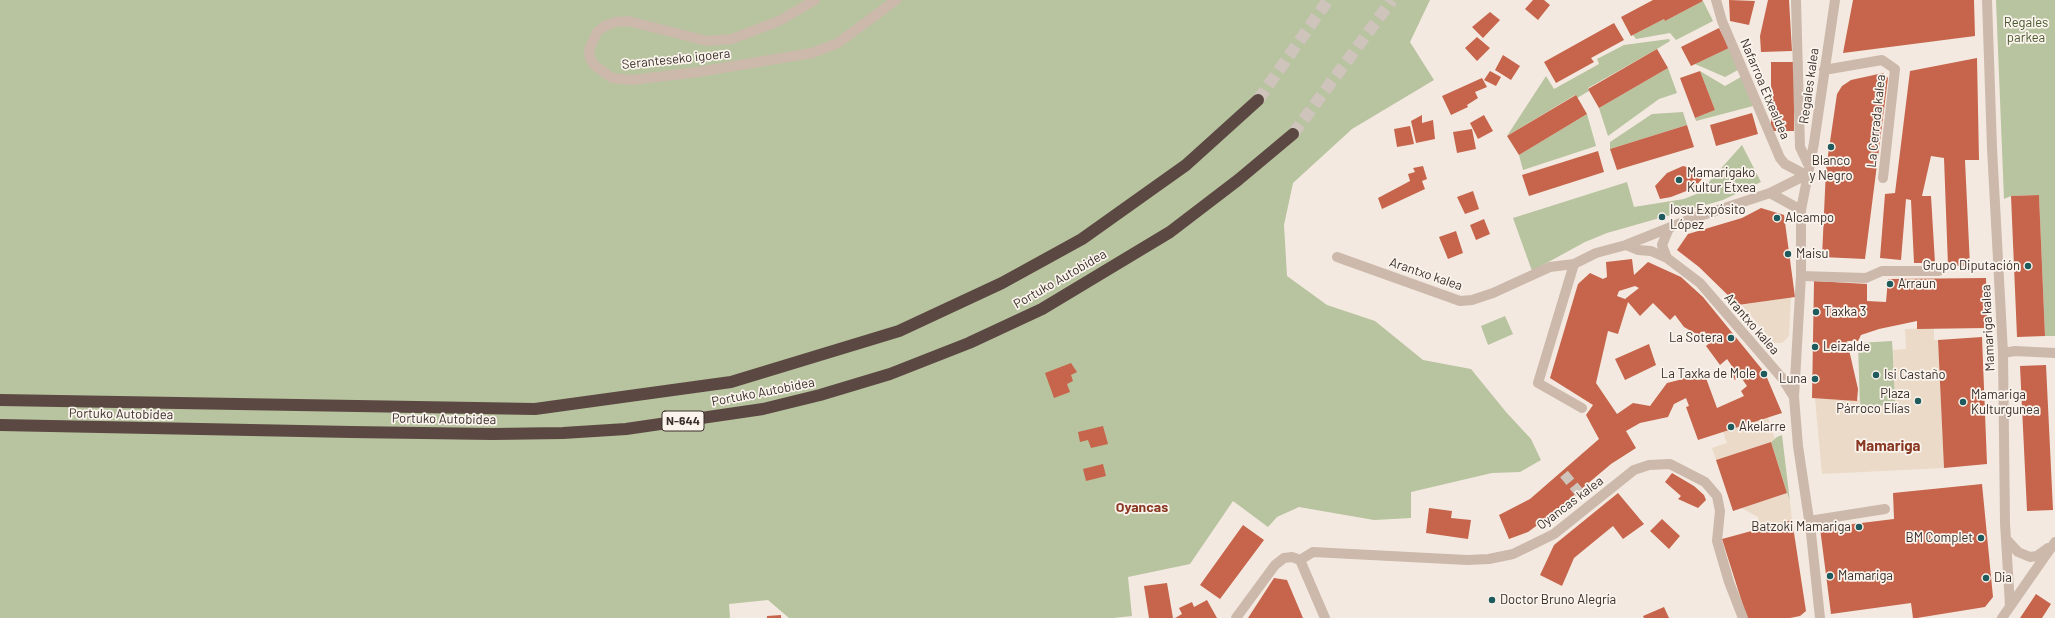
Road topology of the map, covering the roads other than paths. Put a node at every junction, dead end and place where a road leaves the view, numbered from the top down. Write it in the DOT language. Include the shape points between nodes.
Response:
graph roads {
  1 [pos="815,0"];
  2 [pos="896,0"];
  3 [pos="1716,0"];
  4 [pos="1796,0"];
  5 [pos="1835,0"];
  6 [pos="1987,0"];
  7 [pos="1824,70"];
  8 [pos="1258,100"];
  9 [pos="1293,134"];
  10 [pos="1808,170"];
  11 [pos="1883,178"];
  12 [pos="1770,193"];
  13 [pos="1801,210"];
  14 [pos="1670,228"];
  15 [pos="1626,245"];
  16 [pos="1337,257"];
  17 [pos="1667,258"];
  18 [pos="1574,264"];
  19 [pos="1939,271"];
  20 [pos="1801,276"];
  21 [pos="2003,353"];
  22 [pos="2055,353"];
  23 [pos="1794,397"];
  24 [pos="0,400"];
  25 [pos="1582,408"];
  26 [pos="0,425"];
  27 [pos="1885,509"];
  28 [pos="1809,521"];
  29 [pos="2006,539"];
  30 [pos="2055,543"];
  31 [pos="1300,560"];
  32 [pos="2010,606"];
  33 [pos="1236,618"];
  34 [pos="1325,618"];
  35 [pos="1743,618"];
  36 [pos="1820,618"];
  37 [pos="2002,618"];
  1 -- 2 [label="street, Seranteseko igoera" via="779,21 732,39 708,41 628,22 615,22 597,32 589,50 590,58 594,65 612,78 632,80 812,53 838,43"];
  3 -- 10 [label="street, Nafarroa Etxealdea" via="1722,21 1780,158 1785,164"];
  4 -- 10 [label="street" via="1800,147"];
  5 -- 7 [label="street, Regales kalea"];
  6 -- 21 [label="street, Mamariga kalea"];
  7 -- 10 [label="street, Regales kalea"];
  7 -- 11 [label="street, La Cerrada kalea" via="1882,60 1895,70"];
  8 -- 24 [label="highway, Portuko Autobidea" via="1186,165 1088,235 1002,283 899,331 731,382 535,409"];
  9 -- 26 [label="highway, Portuko Autobidea / N-644" via="1170,232 1042,308 969,343 890,374 763,409 626,429 563,433 422,433"];
  10 -- 12 [label="street, Arantxo kalea"];
  10 -- 13 [label="street"];
  12 -- 13 [label="street"];
  12 -- 14 [label="street, Arantxo kalea"];
  13 -- 20 [label="street"];
  14 -- 15 [label="street, Arantxo kalea"];
  14 -- 17 [label="street" via="1662,245"];
  15 -- 17 [label="street, Arantxo kalea"];
  15 -- 18 [label="street, Arantxo kalea" via="1596,253"];
  16 -- 18 [label="street, Arantxo kalea" via="1460,301 1493,293 1550,267"];
  17 -- 23 [label="street, Arantxo kalea" via="1700,284 1782,378"];
  18 -- 25 [label="street" via="1538,383"];
  19 -- 20 [label="street" via="1882,270 1866,278"];
  20 -- 23 [label="street"];
  21 -- 22 [label="street"];
  21 -- 29 [label="street, Mamariga kalea"];
  23 -- 28 [label="street"];
  27 -- 28 [label="street"];
  28 -- 36 [label="street"];
  29 -- 30 [label="street" via="2018,552 2030,557 2036,556"];
  29 -- 32 [label="street, Mamariga kalea"];
  30 -- 32 [label="street"];
  31 -- 33 [label="street, Oyancas kalea" via="1284,558 1275,565"];
  31 -- 34 [label="street"];
  31 -- 35 [label="street, Oyancas kalea" via="1313,552 1467,560 1513,554 1554,534 1634,470 1649,465 1670,464 1705,482 1717,496 1720,511 1717,541"];
  32 -- 37 [label="street"];
}
